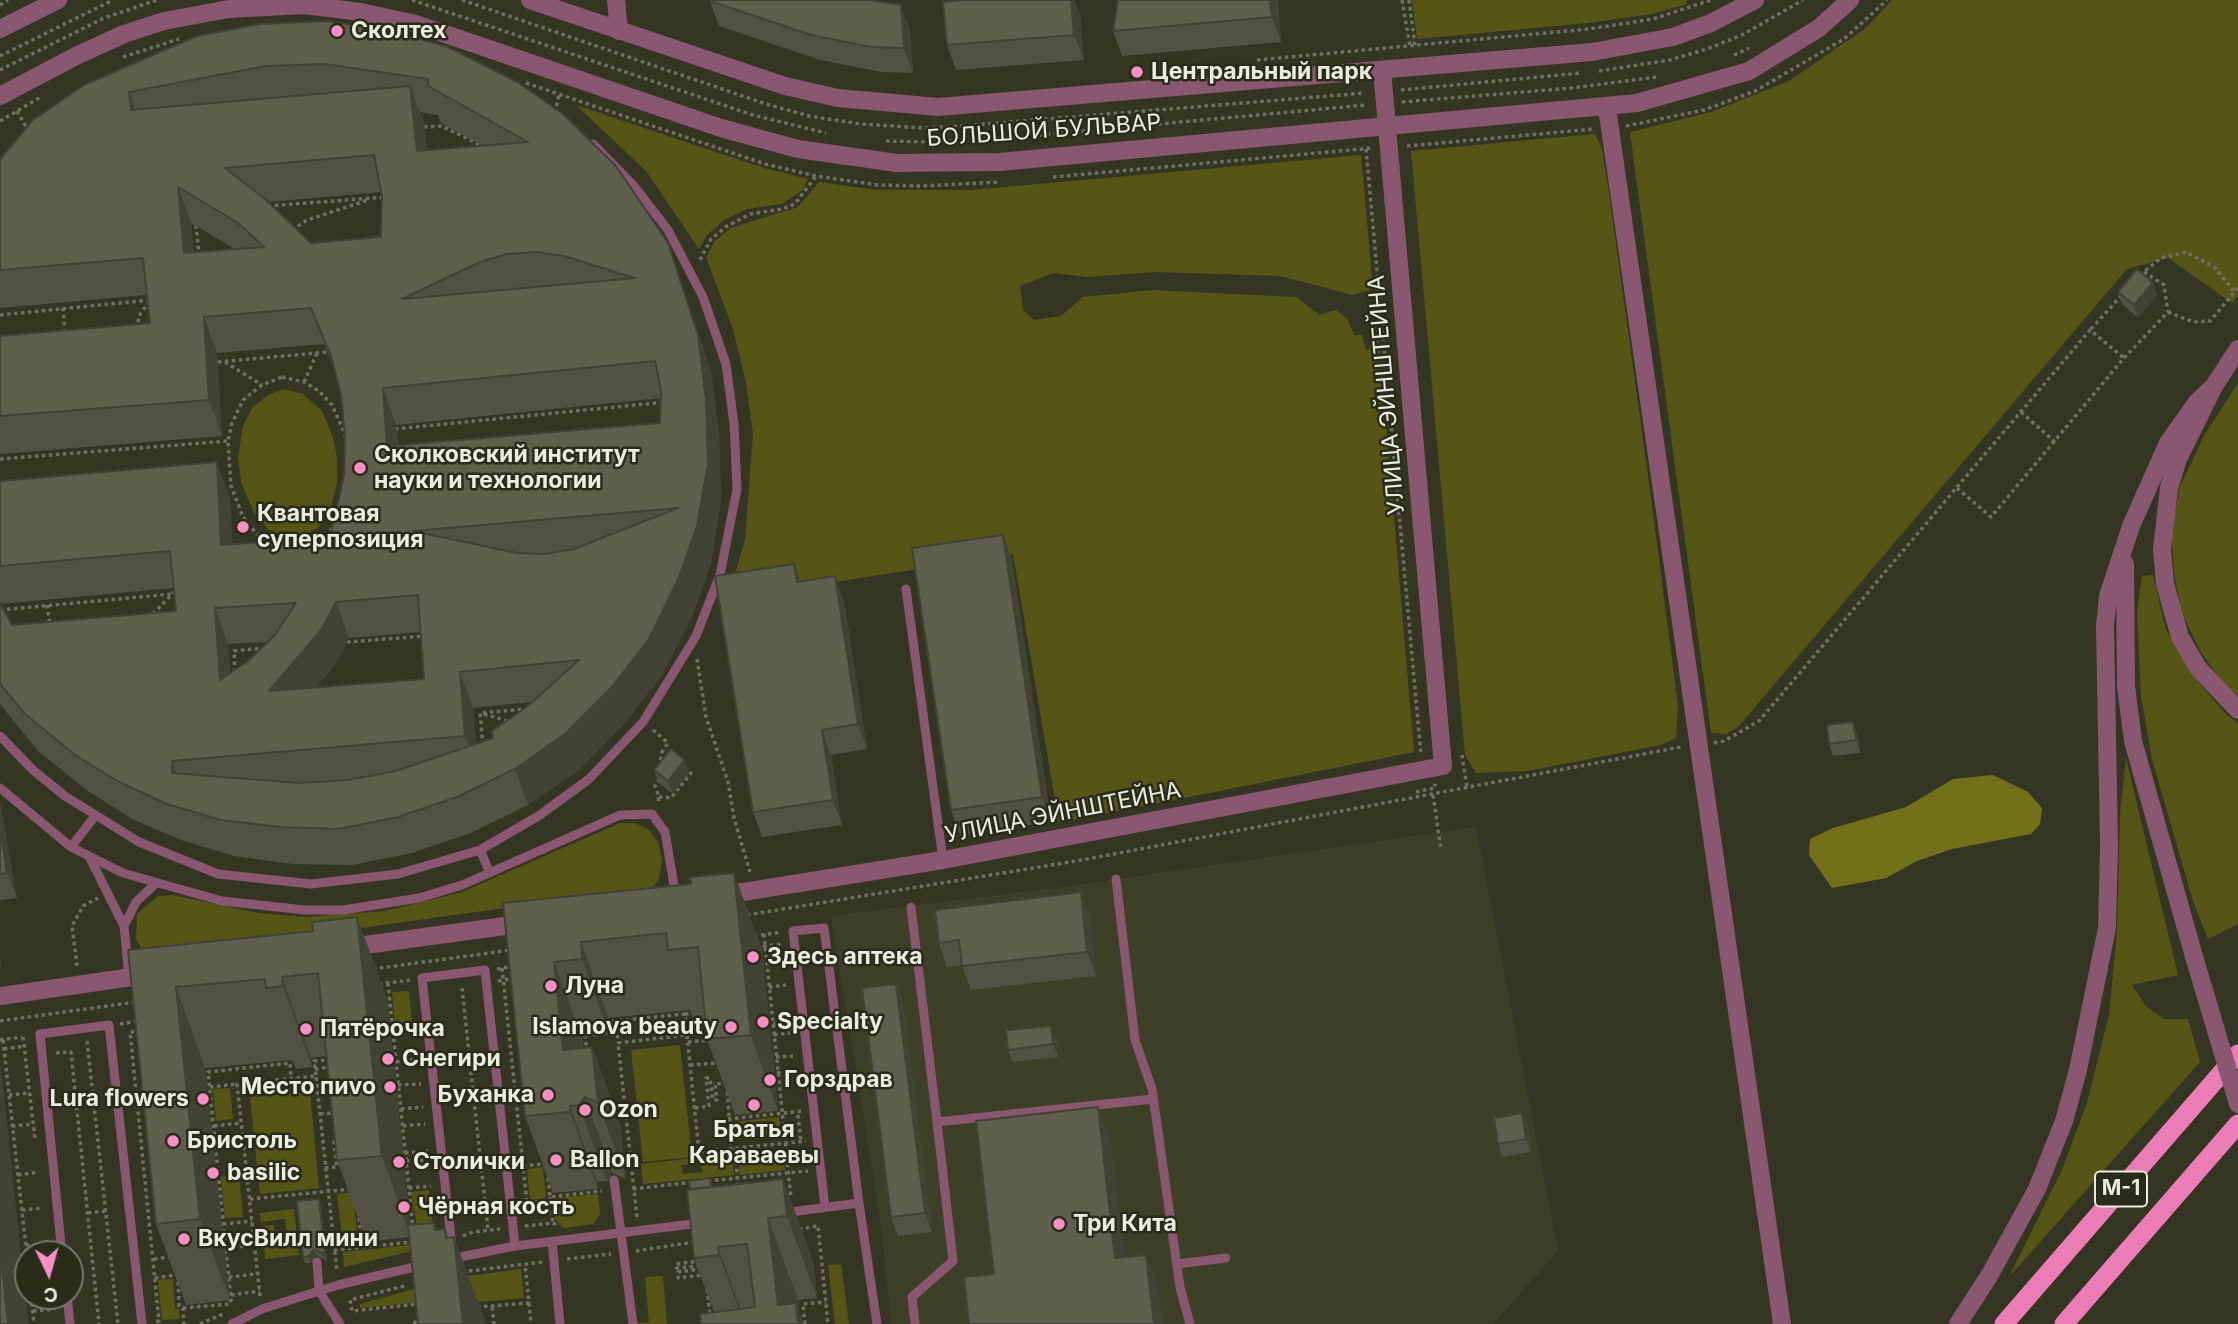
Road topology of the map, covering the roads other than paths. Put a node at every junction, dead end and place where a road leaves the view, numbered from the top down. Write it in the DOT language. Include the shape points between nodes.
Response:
graph roads {
  1 [pos="58,0"];
  2 [pos="530,0"];
  3 [pos="616,0"];
  4 [pos="1755,0"];
  5 [pos="1850,0"];
  6 [pos="0,29"];
  7 [pos="620,31"];
  8 [pos="1382,70"];
  9 [pos="0,96"];
  10 [pos="1607,108"];
  11 [pos="1389,128"];
  12 [pos="582,134"];
  13 [pos="2238,349"];
  14 [pos="2214,386"];
  15 [pos="2126,547"];
  16 [pos="906,589"];
  17 [pos="2238,710"];
  18 [pos="0,736"];
  19 [pos="0,788"];
  20 [pos="95,817"];
  21 [pos="71,847"];
  22 [pos="480,850"];
  23 [pos="89,856"];
  24 [pos="943,860"];
  25 [pos="490,873"];
  26 [pos="1116,879"];
  27 [pos="155,884"];
  28 [pos="689,900"];
  29 [pos="655,905"];
  30 [pos="911,908"];
  31 [pos="538,921"];
  32 [pos="124,926"];
  33 [pos="320,951"];
  34 [pos="170,972"];
  35 [pos="129,978"];
  36 [pos="0,996"];
  37 [pos="2238,1054"];
  38 [pos="1153,1099"];
  39 [pos="2238,1104"];
  40 [pos="937,1122"];
  41 [pos="2238,1124"];
  42 [pos="614,1180"];
  43 [pos="859,1203"];
  44 [pos="825,1207"];
  45 [pos="768,1215"];
  46 [pos="709,1222"];
  47 [pos="622,1232"];
  48 [pos="61,1240"];
  49 [pos="552,1241"];
  50 [pos="515,1246"];
  51 [pos="453,1258"];
  52 [pos="1226,1258"];
  53 [pos="317,1262"];
  54 [pos="1177,1264"];
  55 [pos="319,1291"];
  56 [pos="141,1324"];
  57 [pos="232,1324"];
  58 [pos="340,1324"];
  59 [pos="560,1324"];
  60 [pos="633,1324"];
  61 [pos="877,1324"];
  62 [pos="915,1324"];
  63 [pos="1190,1324"];
  64 [pos="1782,1324"];
  65 [pos="1958,1324"];
  66 [pos="2004,1324"];
  67 [pos="2064,1324"];
  1 -- 6 [label="street"];
  2 -- 7 [label="street, БОЛЬШОЙ БУЛЬВАР"];
  3 -- 7 [label="street"];
  4 -- 8 [label="street, БОЛЬШОЙ БУЛЬВАР" via="1711,23 1633,46"];
  5 -- 10 [label="street, БОЛЬШОЙ БУЛЬВАР" via="1819,28 1749,71 1671,96"];
  7 -- 8 [label="street, БОЛЬШОЙ БУЛЬВАР" via="785,86 892,105 938,107 1037,100"];
  8 -- 11 [label="street, УЛИЦА ЭЙНШТЕЙНА"];
  9 -- 11 [label="street, БОЛЬШОЙ БУЛЬВАР" via="124,34 164,21 229,9 304,5 416,24 721,128 861,160 999,162"];
  10 -- 11 [label="street, БОЛЬШОЙ БУЛЬВАР"];
  10 -- 64 [label="street"];
  11 -- 24 [label="street, УЛИЦА ЭЙНШТЕЙНА" via="1443,766"];
  12 -- 22 [label="lane" via="634,186 667,230 703,297 726,364 737,489 720,575 696,636 643,722 589,779"];
  13 -- 14 [label="street"];
  14 -- 15 [label="street" via="2168,443"];
  14 -- 17 [label="street" via="2178,459 2169,488 2162,549 2165,584 2180,637 2198,668"];
  15 -- 39 [label="street, bridge" via="2126,686 2133,741"];
  15 -- 65 [label="street" via="2108,596 2105,626 2107,928 2091,1016 2064,1121 2037,1189"];
  16 -- 24 [label="lane"];
  18 -- 20 [label="lane" via="34,771"];
  19 -- 21 [label="lane"];
  20 -- 21 [label="lane"];
  20 -- 22 [label="lane" via="139,842 218,874 311,884 398,874"];
  21 -- 23 [label="lane"];
  22 -- 25 [label="lane"];
  23 -- 27 [label="lane"];
  23 -- 32 [label="lane"];
  24 -- 28 [label="street, УЛИЦА ЭЙНШТЕЙНА"];
  25 -- 27 [label="lane" via="419,898 343,910 262,907"];
  25 -- 28 [label="lane" via="620,815 652,814 665,832"];
  26 -- 38 [label="lane" via="1135,1040"];
  27 -- 32 [label="lane" via="136,902"];
  28 -- 29 [label="street, УЛИЦА ЭЙНШТЕЙНА"];
  30 -- 40 [label="lane"];
  31 -- 33 [label="street"];
  32 -- 35 [label="lane"];
  34 -- 35 [label="street"];
  35 -- 36 [label="street"];
  37 -- 66 [label="highway, М-1"];
  38 -- 40 [label="lane"];
  38 -- 54 [label="lane"];
  40 -- 62 [label="lane" via="953,1261 912,1297"];
  41 -- 67 [label="highway, М-1"];
  42 -- 47 [label="lane"];
  43 -- 44 [label="lane"];
  43 -- 44 [label="lane" via="824,928 793,930"];
  43 -- 61 [label="lane"];
  44 -- 45 [label="lane"];
  46 -- 47 [label="lane"];
  47 -- 49 [label="lane"];
  47 -- 60 [label="lane"];
  48 -- 56 [label="lane" via="40,1034 109,1025"];
  49 -- 50 [label="lane"];
  49 -- 59 [label="lane"];
  50 -- 51 [label="lane"];
  50 -- 51 [label="lane" via="485,970 422,978"];
  51 -- 55 [label="lane"];
  52 -- 54 [label="lane"];
  53 -- 55 [label="lane"];
  54 -- 63 [label="lane"];
  55 -- 57 [label="lane"];
  55 -- 58 [label="lane"];
}
